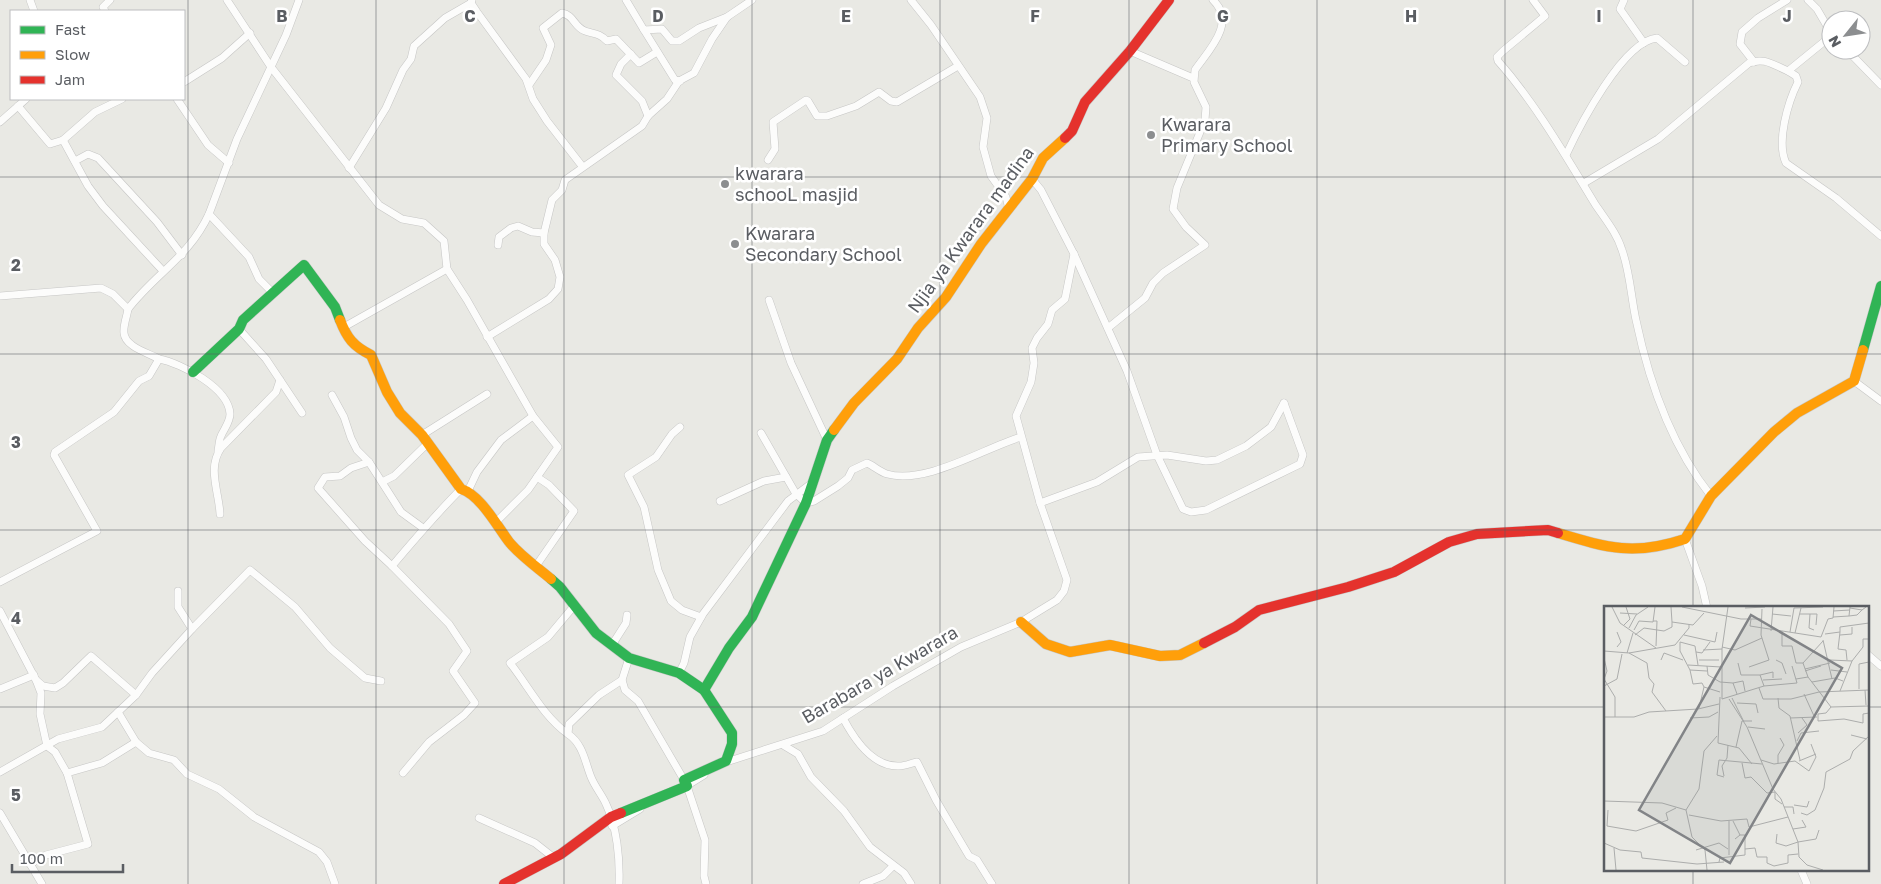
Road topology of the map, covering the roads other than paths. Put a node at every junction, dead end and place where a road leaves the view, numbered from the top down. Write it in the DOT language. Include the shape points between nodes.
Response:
graph roads {
  1 [pos="110,0"];
  2 [pos="227,0"];
  3 [pos="299,0"];
  4 [pos="626,0"];
  5 [pos="752,0"];
  6 [pos="911,0"];
  7 [pos="1169,0"];
  8 [pos="1213,0"];
  9 [pos="1533,0"];
  10 [pos="1624,0"];
  11 [pos="1787,0"];
  12 [pos="1808,0"];
  13 [pos="471,1"];
  14 [pos="104,10"];
  15 [pos="727,18"];
  16 [pos="1821,20"];
  17 [pos="644,30"];
  18 [pos="250,34"];
  19 [pos="1644,42"];
  20 [pos="1821,43"];
  21 [pos="1130,51"];
  22 [pos="657,52"];
  23 [pos="631,54"];
  24 [pos="1857,60"];
  25 [pos="1685,62"];
  26 [pos="1754,62"];
  27 [pos="958,66"];
  28 [pos="271,67"];
  29 [pos="1788,71"];
  30 [pos="1193,78"];
  31 [pos="680,80"];
  32 [pos="185,81"];
  33 [pos="529,85"];
  34 [pos="1881,85"];
  35 [pos="25,100"];
  36 [pos="120,100"];
  37 [pos="178,100"];
  38 [pos="18,106"];
  39 [pos="648,116"];
  40 [pos="0,122"];
  41 [pos="63,140"];
  42 [pos="1566,155"];
  43 [pos="75,160"];
  44 [pos="768,160"];
  45 [pos="229,163"];
  46 [pos="582,166"];
  47 [pos="349,168"];
  48 [pos="1032,179"];
  49 [pos="1584,183"];
  50 [pos="1009,209"];
  51 [pos="209,214"];
  52 [pos="544,233"];
  53 [pos="1881,236"];
  54 [pos="498,245"];
  55 [pos="1074,254"];
  56 [pos="182,255"];
  57 [pos="447,269"];
  58 [pos="163,271"];
  59 [pos="1881,286"];
  60 [pos="273,293"];
  61 [pos="0,296"];
  62 [pos="769,300"];
  63 [pos="128,308"];
  64 [pos="344,327"];
  65 [pos="1108,328"];
  66 [pos="239,329"];
  67 [pos="487,337"];
  68 [pos="159,359"];
  69 [pos="193,372"];
  70 [pos="280,380"];
  71 [pos="1854,381"];
  72 [pos="487,394"];
  73 [pos="332,395"];
  74 [pos="1881,401"];
  75 [pos="302,413"];
  76 [pos="532,416"];
  77 [pos="680,427"];
  78 [pos="760,433"];
  79 [pos="830,436"];
  80 [pos="1021,437"];
  81 [pos="425,439"];
  82 [pos="217,454"];
  83 [pos="1157,455"];
  84 [pos="369,462"];
  85 [pos="537,476"];
  86 [pos="786,477"];
  87 [pos="382,482"];
  88 [pos="812,483"];
  89 [pos="464,490"];
  90 [pos="796,494"];
  91 [pos="1711,496"];
  92 [pos="720,500"];
  93 [pos="806,503"];
  94 [pos="1040,503"];
  95 [pos="220,514"];
  96 [pos="496,522"];
  97 [pos="423,528"];
  98 [pos="1685,539"];
  99 [pos="392,566"];
  100 [pos="536,566"];
  101 [pos="0,582"];
  102 [pos="178,591"];
  103 [pos="574,606"];
  104 [pos="1707,606"];
  105 [pos="627,615"];
  106 [pos="1,616"];
  107 [pos="700,618"];
  108 [pos="1020,622"];
  109 [pos="192,629"];
  110 [pos="612,645"];
  111 [pos="1868,655"];
  112 [pos="630,658"];
  113 [pos="1881,666"];
  114 [pos="679,672"];
  115 [pos="35,677"];
  116 [pos="622,680"];
  117 [pos="381,681"];
  118 [pos="0,689"];
  119 [pos="704,690"];
  120 [pos="136,696"];
  121 [pos="118,712"];
  122 [pos="843,718"];
  123 [pos="568,734"];
  124 [pos="136,742"];
  125 [pos="783,745"];
  126 [pos="47,746"];
  127 [pos="726,760"];
  128 [pos="0,772"];
  129 [pos="67,773"];
  130 [pos="403,774"];
  131 [pos="686,783"];
  132 [pos="0,813"];
  133 [pos="478,818"];
  134 [pos="612,822"];
  135 [pos="554,858"];
  136 [pos="30,864"];
  137 [pos="893,866"];
  138 [pos="1802,872"];
  139 [pos="42,884"];
  140 [pos="335,884"];
  141 [pos="504,884"];
  142 [pos="619,884"];
  143 [pos="706,884"];
  144 [pos="863,884"];
  145 [pos="911,884"];
  146 [pos="992,884"];
  147 [pos="1807,884"];
  1 -- 14 [label="street" via="103,7"];
  2 -- 18 [label="street"];
  3 -- 28 [label="street"];
  4 -- 17 [label="street"];
  5 -- 15 [label="street"];
  6 -- 27 [label="street"];
  7 -- 21 [label="street, Njia ya Kwarara madina"];
  8 -- 30 [label="street" via="1220,11 1223,27"];
  9 -- 42 [label="street" via="1544,16 1497,57"];
  10 -- 19 [label="street" via="1620,8"];
  11 -- 26 [label="street" via="1742,32 1740,44"];
  12 -- 16 [label="street"];
  13 -- 33 [label="street"];
  13 -- 47 [label="street" via="445,18 414,46 411,59 386,108"];
  15 -- 17 [label="street" via="699,28 679,41 672,40 662,29"];
  15 -- 31 [label="street" via="694,73"];
  17 -- 22 [label="street"];
  18 -- 28 [label="street"];
  18 -- 32 [label="street" via="222,58"];
  19 -- 25 [label="street" via="1657,38"];
  19 -- 42 [label="street" via="1593,101"];
  20 -- 29 [label="street"];
  21 -- 30 [label="street"];
  21 -- 48 [label="street, Njia ya Kwarara madina" via="1085,102 1072,131 1043,158"];
  22 -- 23 [label="street" via="639,62"];
  22 -- 31 [label="street" via="675,80"];
  23 -- 33 [label="street" via="616,39 607,40 601,34 585,31 570,14 562,13 543,28 551,45 546,60"];
  23 -- 39 [label="street" via="616,75 642,101"];
  24 -- 34 [label="street"];
  26 -- 29 [label="street" via="1768,61"];
  26 -- 49 [label="street" via="1735,73 1658,140"];
  27 -- 44 [label="street" via="897,102 879,92 861,104 827,116 817,116 806,100 773,122 774,149"];
  27 -- 50 [label="street" via="985,107 987,118 983,147 991,176 1006,196"];
  28 -- 45 [label="street"];
  28 -- 47 [label="street"];
  29 -- 53 [label="street" via="1796,76 1798,82 1785,121 1783,157 1786,163 1836,198"];
  30 -- 65 [label="street" via="1206,107 1205,120 1177,188 1173,209 1205,245 1163,273 1145,298"];
  31 -- 39 [label="street" via="667,99"];
  33 -- 46 [label="street" via="533,99 547,122"];
  35 -- 38 [label="street"];
  36 -- 41 [label="street" via="95,112"];
  37 -- 45 [label="street" via="208,146"];
  38 -- 40 [label="street"];
  38 -- 41 [label="street" via="50,144"];
  39 -- 46 [label="street" via="642,126"];
  41 -- 43 [label="street"];
  42 -- 49 [label="street"];
  43 -- 56 [label="street" via="88,154 98,158 157,222"];
  43 -- 58 [label="street" via="103,206"];
  45 -- 51 [label="street"];
  46 -- 52 [label="street" via="565,180 562,190 552,200"];
  47 -- 57 [label="street" via="390,214 424,223 442,238"];
  48 -- 50 [label="street, Njia ya Kwarara madina"];
  48 -- 55 [label="street"];
  49 -- 91 [label="street" via="1622,249 1642,350 1670,431 1693,473"];
  50 -- 79 [label="street, Njia ya Kwarara madina" via="981,244 946,298"];
  51 -- 56 [label="street"];
  51 -- 60 [label="street" via="249,257 259,279"];
  52 -- 54 [label="street" via="518,226 500,237"];
  52 -- 67 [label="street" via="544,244 555,260 560,277 558,290 549,299"];
  55 -- 65 [label="street"];
  55 -- 80 [label="street, Barabara ya Kwarara" via="1065,299 1052,310 1048,324 1032,348 1031,382 1016,416"];
  56 -- 58 [label="street"];
  57 -- 64 [label="street"];
  57 -- 67 [label="street"];
  58 -- 63 [label="street"];
  59 -- 71 [label="street"];
  60 -- 64 [label="street" via="304,265 335,307"];
  60 -- 66 [label="street" via="243,320"];
  61 -- 63 [label="street" via="101,288"];
  62 -- 79 [label="street" via="791,363"];
  63 -- 68 [label="street" via="125,339"];
  64 -- 81 [label="street" via="346,336 355,346 372,355 387,392 400,413"];
  65 -- 83 [label="street"];
  66 -- 69 [label="street"];
  66 -- 70 [label="street"];
  67 -- 76 [label="street"];
  68 -- 69 [label="street"];
  68 -- 101 [label="street" via="148,376 139,381 114,412 54,452 97,531"];
  69 -- 82 [label="street" via="210,384 228,404 230,416"];
  70 -- 75 [label="street"];
  70 -- 82 [label="street" via="276,392"];
  71 -- 74 [label="street"];
  71 -- 91 [label="street" via="1797,412"];
  72 -- 81 [label="street"];
  73 -- 84 [label="street" via="344,417 350,438"];
  76 -- 85 [label="street" via="558,447"];
  76 -- 89 [label="street" via="501,440"];
  77 -- 107 [label="street" via="656,456 628,475 644,507 658,570 671,601"];
  78 -- 86 [label="street"];
  79 -- 88 [label="street"];
  80 -- 93 [label="street" via="917,474 885,474 867,463 852,470 838,486"];
  80 -- 94 [label="street, Barabara ya Kwarara"];
  81 -- 87 [label="street" via="394,476"];
  81 -- 89 [label="street"];
  82 -- 95 [label="street" via="214,471"];
  83 -- 83 [label="street" via="1183,509 1191,512 1206,510 1300,464 1303,455 1284,403 1271,427 1246,446 1217,460"];
  83 -- 94 [label="street" via="1138,457 1098,482"];
  84 -- 87 [label="street"];
  84 -- 99 [label="street" via="340,476 325,477 318,488"];
  85 -- 96 [label="street" via="528,490"];
  85 -- 100 [label="street" via="574,511"];
  86 -- 90 [label="street"];
  86 -- 92 [label="street" via="764,481"];
  87 -- 97 [label="street" via="401,512"];
  88 -- 90 [label="street"];
  88 -- 93 [label="street"];
  89 -- 96 [label="street"];
  89 -- 97 [label="street"];
  90 -- 93 [label="street"];
  90 -- 107 [label="street"];
  91 -- 98 [label="street"];
  93 -- 119 [label="street" via="752,617"];
  94 -- 108 [label="street, Barabara ya Kwarara" via="1067,580 1057,600"];
  96 -- 100 [label="street" via="511,544"];
  97 -- 99 [label="street"];
  98 -- 104 [label="street"];
  98 -- 108 [label="street" via="1667,545 1623,550 1548,530 1476,534 1449,542 1385,575 1259,610 1235,627 1180,656 1160,656 1110,645 1070,652 1046,644"];
  99 -- 130 [label="street" via="442,615 467,651 453,671 475,703 429,742"];
  100 -- 103 [label="street"];
  102 -- 109 [label="street" via="178,607"];
  103 -- 110 [label="street" via="596,633"];
  103 -- 123 [label="street" via="548,637 510,663 542,709"];
  105 -- 110 [label="street" via="626,623"];
  106 -- 115 [label="street"];
  107 -- 114 [label="street" via="690,636"];
  108 -- 122 [label="street, Barabara ya Kwarara" via="960,646"];
  109 -- 117 [label="street" via="250,570 295,607 330,648 366,678"];
  109 -- 120 [label="street"];
  110 -- 112 [label="street"];
  111 -- 113 [label="street"];
  112 -- 114 [label="street"];
  112 -- 116 [label="street"];
  114 -- 119 [label="street"];
  115 -- 118 [label="street"];
  115 -- 120 [label="street" via="43,686 55,688 91,656"];
  115 -- 126 [label="street" via="41,693 40,714"];
  116 -- 123 [label="street" via="569,724"];
  116 -- 131 [label="street" via="625,690 638,701"];
  119 -- 127 [label="street" via="732,733"];
  120 -- 121 [label="street"];
  121 -- 124 [label="street"];
  121 -- 126 [label="street" via="102,727 58,739"];
  122 -- 125 [label="street, Barabara ya Kwarara" via="823,731"];
  122 -- 146 [label="street" via="862,747 880,764 896,767 917,762 969,856 977,860"];
  123 -- 134 [label="street" via="585,756 591,778 607,804"];
  124 -- 129 [label="street" via="102,763"];
  124 -- 140 [label="street" via="149,753 174,760 187,774 219,789 254,817 319,852 327,862"];
  125 -- 127 [label="street, Barabara ya Kwarara"];
  125 -- 137 [label="street" via="798,754 811,777 844,811 870,847"];
  126 -- 128 [label="street"];
  126 -- 129 [label="street" via="55,752"];
  127 -- 131 [label="street, Barabara ya Kwarara"];
  129 -- 136 [label="street" via="88,844 46,855"];
  131 -- 134 [label="street, Barabara ya Kwarara"];
  131 -- 143 [label="street" via="705,840"];
  132 -- 136 [label="street"];
  133 -- 135 [label="street" via="534,843"];
  134 -- 135 [label="street, Barabara ya Kwarara"];
  134 -- 142 [label="street"];
  135 -- 141 [label="street, Barabara ya Kwarara"];
  136 -- 139 [label="street"];
  137 -- 144 [label="street" via="883,876"];
  137 -- 145 [label="street" via="904,873"];
  138 -- 147 [label="street"];
}
